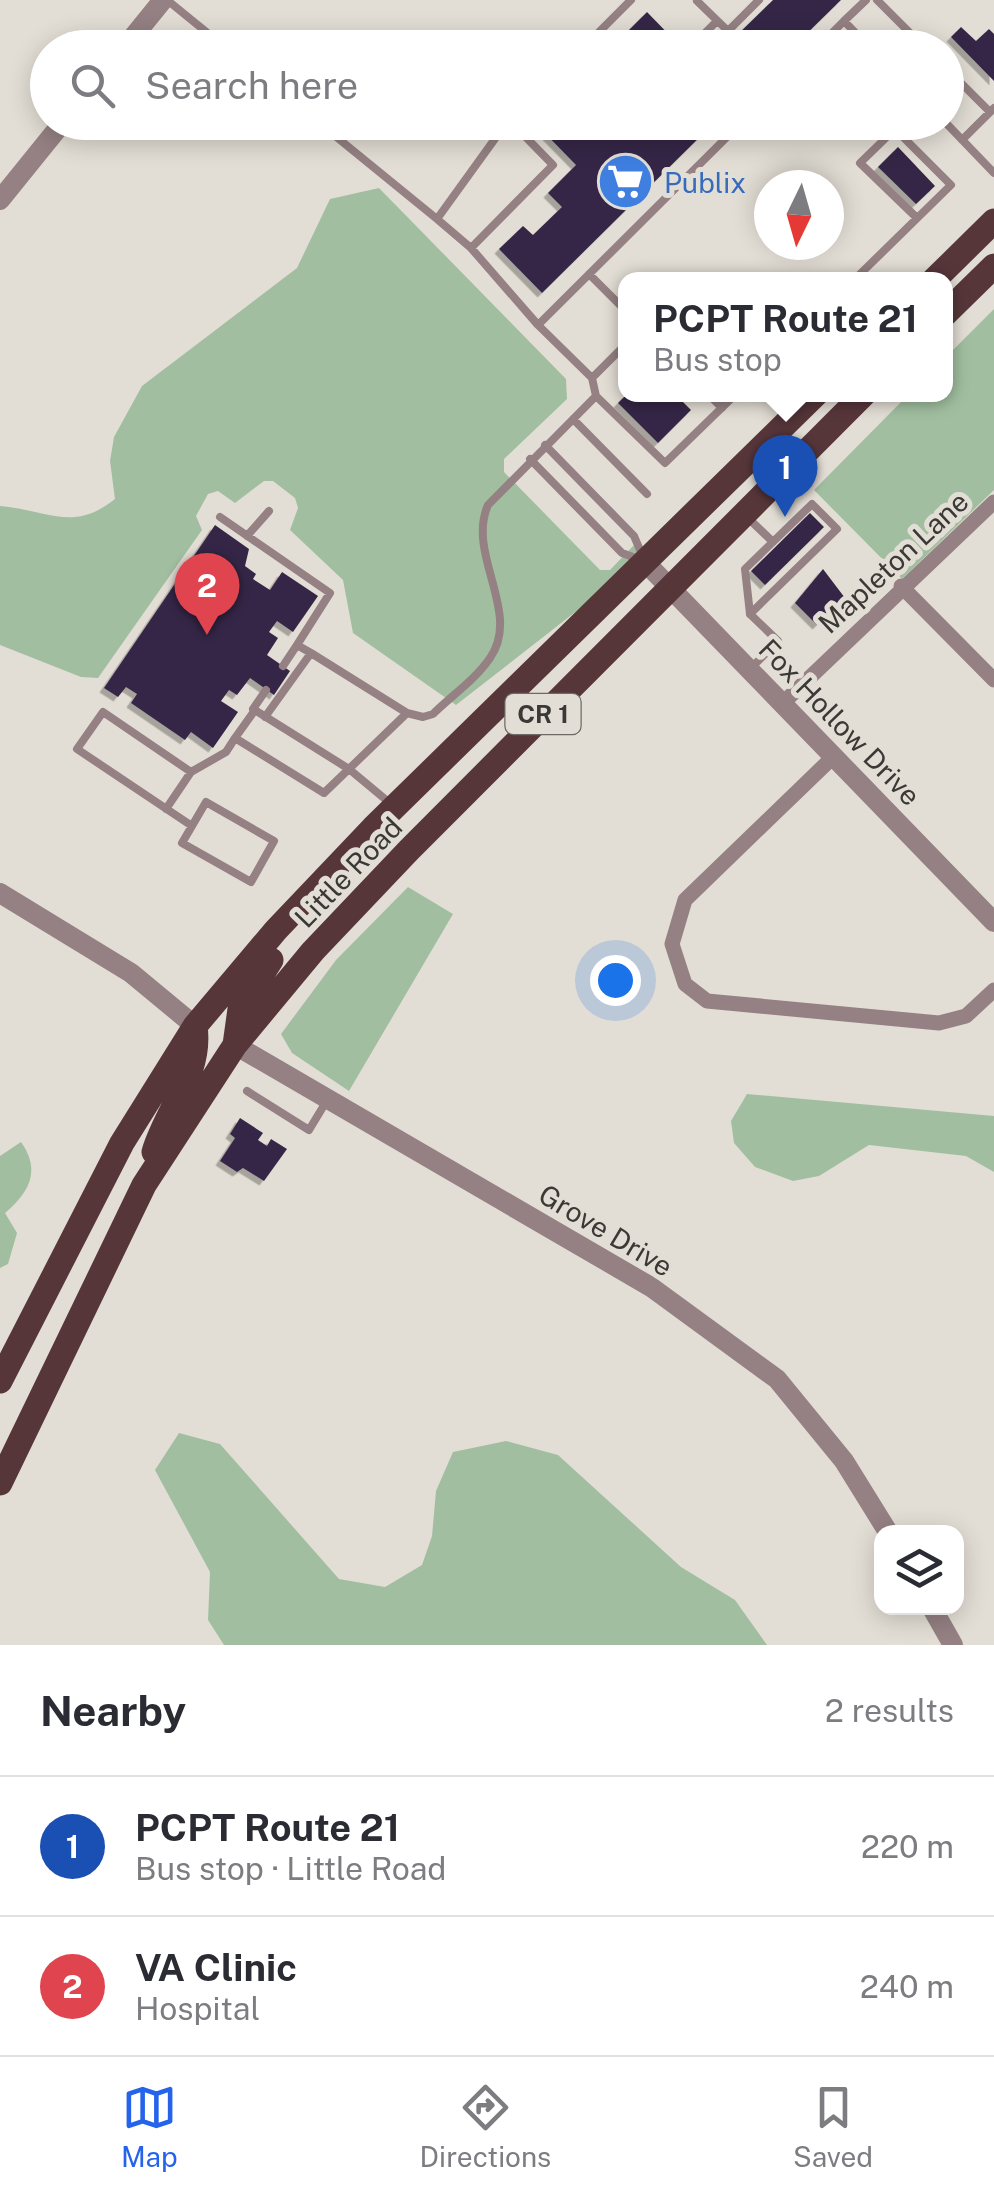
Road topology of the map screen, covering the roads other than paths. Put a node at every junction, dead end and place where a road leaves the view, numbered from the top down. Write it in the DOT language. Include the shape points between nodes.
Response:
graph roads {
  1 [pos="165,0"];
  2 [pos="632,0"];
  3 [pos="686,0"];
  4 [pos="697,0"];
  5 [pos="759,0"];
  6 [pos="866,0"];
  7 [pos="876,0"];
  8 [pos="718,21"];
  9 [pos="844,21"];
  10 [pos="139,30"];
  11 [pos="203,30"];
  12 [pos="601,30"];
  13 [pos="709,30"];
  14 [pos="727,30"];
  15 [pos="729,30"];
  16 [pos="835,30"];
  17 [pos="853,30"];
  18 [pos="907,30"];
  19 [pos="964,84"];
  20 [pos="992,110"];
  21 [pos="964,138"];
  22 [pos="48,140"];
  23 [pos="340,140"];
  24 [pos="496,140"];
  25 [pos="528,140"];
  26 [pos="724,140"];
  27 [pos="880,140"];
  28 [pos="906,140"];
  29 [pos="962,140"];
  30 [pos="994,173"];
  31 [pos="0,200"];
  32 [pos="437,218"];
  33 [pos="918,218"];
  34 [pos="994,221"];
  35 [pos="471,248"];
  36 [pos="994,266"];
  37 [pos="862,272"];
  38 [pos="942,272"];
  39 [pos="589,274"];
  40 [pos="618,303"];
  41 [pos="953,306"];
  42 [pos="538,325"];
  43 [pos="618,351"];
  44 [pos="592,378"];
  45 [pos="596,396"];
  46 [pos="716,402"];
  47 [pos="728,402"];
  48 [pos="808,402"];
  49 [pos="856,402"];
  50 [pos="722,408"];
  51 [pos="573,418"];
  52 [pos="544,446"];
  53 [pos="530,459"];
  54 [pos="646,494"];
  55 [pos="994,502"];
  56 [pos="269,511"];
  57 [pos="744,513"];
  58 [pos="220,517"];
  59 [pos="248,536"];
  60 [pos="772,542"];
  61 [pos="645,562"];
  62 [pos="670,586"];
  63 [pos="901,586"];
  64 [pos="750,614"];
  65 [pos="297,645"];
  66 [pos="311,653"];
  67 [pos="283,666"];
  68 [pos="751,668"];
  69 [pos="994,680"];
  70 [pos="266,690"];
  71 [pos="784,702"];
  72 [pos="254,710"];
  73 [pos="407,714"];
  74 [pos="266,717"];
  75 [pos="236,738"];
  76 [pos="833,756"];
  77 [pos="348,769"];
  78 [pos="191,772"];
  79 [pos="395,806"];
  80 [pos="166,809"];
  81 [pos="192,826"];
  82 [pos="325,878"];
  83 [pos="0,893"];
  84 [pos="994,922"];
  85 [pos="994,990"];
  86 [pos="196,1026"];
  87 [pos="234,1045"];
  88 [pos="248,1091"];
  89 [pos="329,1098"];
  90 [pos="144,1186"];
  91 [pos="0,1381"];
  92 [pos="0,1483"];
  93 [pos="884,1525"];
  94 [pos="936,1615"];
  95 [pos="953,1645"];
  1 -- 10 [label="street"];
  1 -- 11 [label="lane"];
  2 -- 12 [label="lane"];
  3 -- 4 [label="lane"];
  4 -- 8 [label="lane"];
  5 -- 15 [label="lane"];
  6 -- 9 [label="lane"];
  7 -- 18 [label="lane"];
  8 -- 13 [label="lane"];
  8 -- 14 [label="lane"];
  9 -- 16 [label="lane"];
  9 -- 17 [label="lane"];
  19 -- 20 [label="lane"];
  20 -- 21 [label="lane"];
  22 -- 31 [label="street"];
  23 -- 32 [label="lane"];
  24 -- 32 [label="lane"];
  25 -- 35 [label="lane" via="554,165"];
  26 -- 39 [label="lane"];
  27 -- 33 [label="lane" via="860,163"];
  28 -- 33 [label="lane" via="951,186"];
  29 -- 30 [label="lane"];
  32 -- 35 [label="lane"];
  33 -- 37 [label="lane"];
  34 -- 38 [label="main road"];
  35 -- 42 [label="lane"];
  36 -- 41 [label="main road"];
  39 -- 40 [label="lane"];
  39 -- 42 [label="lane"];
  42 -- 44 [label="lane"];
  43 -- 44 [label="lane"];
  44 -- 45 [label="lane"];
  45 -- 50 [label="lane" via="665,463"];
  45 -- 51 [label="lane"];
  46 -- 50 [label="lane"];
  47 -- 50 [label="lane"];
  48 -- 61 [label="main road, Little Road / CR 1"];
  49 -- 57 [label="main road, Little Road / CR 1"];
  51 -- 52 [label="lane"];
  51 -- 54 [label="lane"];
  52 -- 53 [label="lane"];
  52 -- 61 [label="lane" via="634,536"];
  53 -- 61 [label="lane" via="622,553"];
  53 -- 73 [label="lane" via="494,496 481,528 498,616 490,659 433,714"];
  55 -- 63 [label="street, Mapleton Lane"];
  56 -- 59 [label="lane"];
  57 -- 60 [label="lane"];
  57 -- 62 [label="main road, Little Road / CR 1"];
  58 -- 59 [label="lane"];
  59 -- 65 [label="lane" via="330,594"];
  60 -- 64 [label="lane" via="745,569"];
  60 -- 64 [label="lane" via="812,504 837,529"];
  61 -- 62 [label="street, Fox Hollow Drive"];
  61 -- 79 [label="main road, Little Road / CR 1"];
  62 -- 68 [label="street, Fox Hollow Drive"];
  62 -- 87 [label="main road, Little Road / CR 1" via="408,850"];
  63 -- 69 [label="street"];
  63 -- 71 [label="street, Mapleton Lane"];
  64 -- 68 [label="lane" via="778,641"];
  65 -- 66 [label="lane"];
  65 -- 67 [label="lane"];
  66 -- 73 [label="lane"];
  66 -- 74 [label="lane"];
  68 -- 71 [label="street, Fox Hollow Drive"];
  70 -- 72 [label="lane"];
  71 -- 76 [label="street, Fox Hollow Drive"];
  72 -- 74 [label="lane"];
  72 -- 75 [label="lane"];
  73 -- 77 [label="lane"];
  74 -- 77 [label="lane"];
  75 -- 77 [label="lane" via="324,792"];
  75 -- 78 [label="lane" via="226,752"];
  76 -- 84 [label="street, Fox Hollow Drive"];
  76 -- 85 [label="street" via="685,900 672,944 685,984 707,1001 939,1023 966,1016"];
  77 -- 79 [label="lane"];
  78 -- 80 [label="lane"];
  78 -- 80 [label="lane" via="102,712 77,749"];
  79 -- 82 [label="main road, Little Road / CR 1"];
  80 -- 81 [label="lane"];
  81 -- 81 [label="lane" via="182,843 250,882 274,841 206,802"];
  82 -- 86 [label="main road, Little Road / CR 1"];
  82 -- 87 [label="main road" via="312,907 248,991"];
  83 -- 86 [label="street" via="131,972"];
  86 -- 90 [label="main road" via="194,1067 169,1111"];
  86 -- 91 [label="main road, Little Road / CR 1" via="114,1159"];
  87 -- 89 [label="street, Grove Drive"];
  87 -- 90 [label="main road, Little Road / CR 1"];
  88 -- 89 [label="lane" via="309,1130"];
  89 -- 93 [label="street, Grove Drive" via="651,1287 777,1379 844,1460"];
  90 -- 92 [label="main road, Little Road / CR 1"];
  94 -- 95 [label="street"];
}
